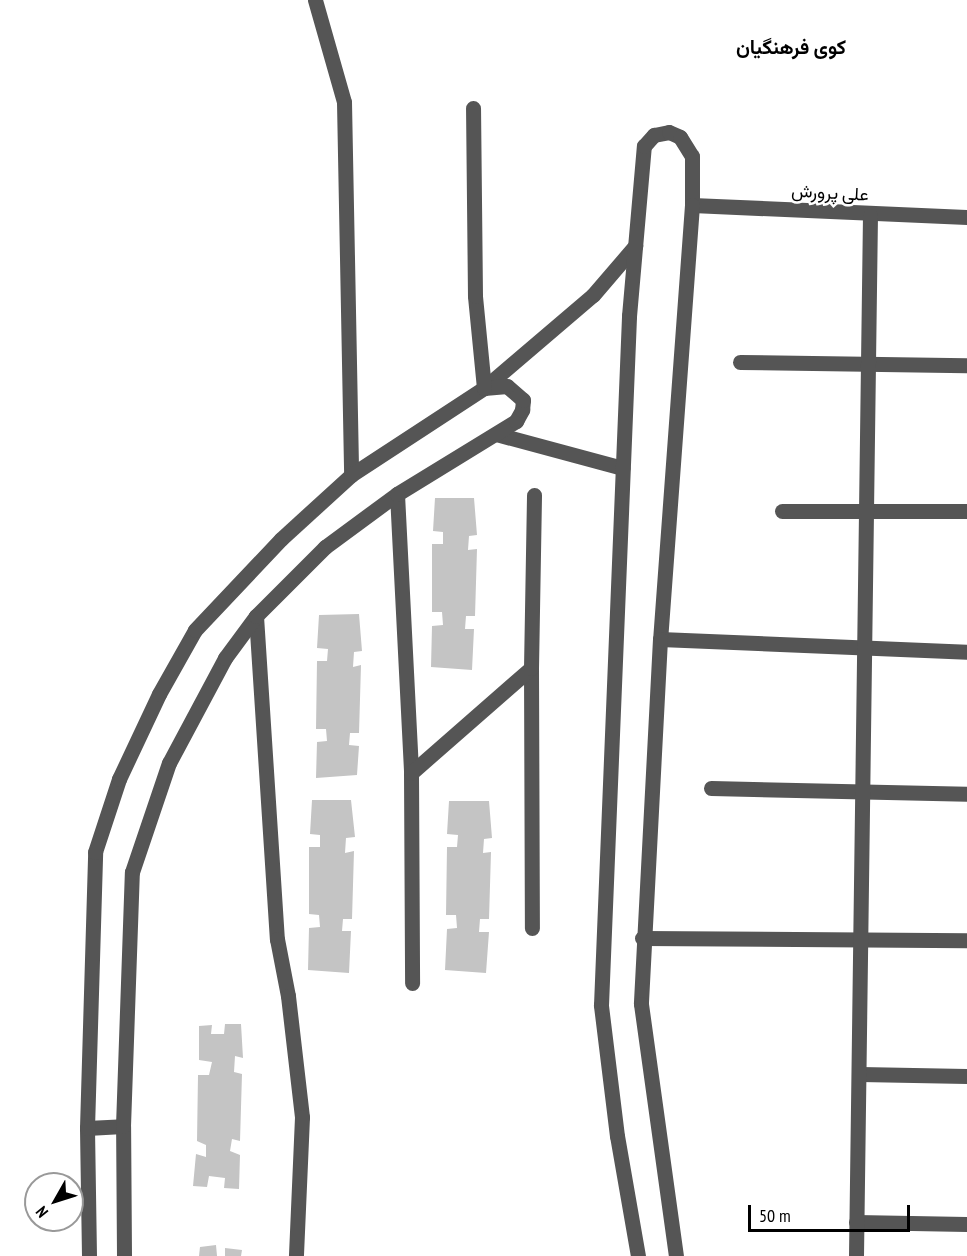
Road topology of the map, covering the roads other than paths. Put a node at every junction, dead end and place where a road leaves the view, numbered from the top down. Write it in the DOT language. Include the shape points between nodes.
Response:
graph roads {
  1 [pos="315,0"];
  2 [pos="473,108"];
  3 [pos="692,205"];
  4 [pos="870,216"];
  5 [pos="967,217"];
  6 [pos="635,246"];
  7 [pos="740,362"];
  8 [pos="869,364"];
  9 [pos="967,365"];
  10 [pos="484,388"];
  11 [pos="496,434"];
  12 [pos="623,468"];
  13 [pos="351,476"];
  14 [pos="398,494"];
  15 [pos="534,495"];
  16 [pos="866,510"];
  17 [pos="782,511"];
  18 [pos="967,511"];
  19 [pos="256,616"];
  20 [pos="660,639"];
  21 [pos="864,650"];
  22 [pos="967,652"];
  23 [pos="531,668"];
  24 [pos="411,773"];
  25 [pos="711,788"];
  26 [pos="862,792"];
  27 [pos="967,794"];
  28 [pos="532,928"];
  29 [pos="642,938"];
  30 [pos="862,938"];
  31 [pos="967,940"];
  32 [pos="412,983"];
  33 [pos="860,1074"];
  34 [pos="967,1076"];
  35 [pos="123,1126"];
  36 [pos="87,1128"];
  37 [pos="856,1222"];
  38 [pos="967,1224"];
  39 [pos="88,1256"];
  40 [pos="124,1256"];
  41 [pos="296,1256"];
  42 [pos="638,1256"];
  43 [pos="676,1256"];
  44 [pos="856,1256"];
  1 -- 13 [label="street" via="344,102"];
  2 -- 10 [label="street" via="474,296"];
  3 -- 4 [label="street, علی پرورش"];
  3 -- 6 [label="street" via="692,156 680,137 669,132 654,135 644,146"];
  3 -- 20 [label="street"];
  4 -- 5 [label="street, علی پرورش"];
  4 -- 8 [label="street"];
  6 -- 10 [label="street" via="593,295"];
  6 -- 12 [label="street"];
  7 -- 8 [label="street"];
  8 -- 9 [label="street"];
  8 -- 16 [label="street"];
  10 -- 11 [label="street" via="507,386 523,400 516,422"];
  10 -- 13 [label="street"];
  11 -- 12 [label="street"];
  11 -- 14 [label="street"];
  12 -- 42 [label="street" via="601,1005 617,1136"];
  13 -- 36 [label="street" via="233,586 195,630 119,779 95,852"];
  14 -- 19 [label="street" via="325,547"];
  14 -- 24 [label="street"];
  15 -- 23 [label="street"];
  16 -- 17 [label="street"];
  16 -- 18 [label="street"];
  16 -- 21 [label="street"];
  19 -- 35 [label="street" via="225,658 169,763 132,872"];
  19 -- 41 [label="street" via="277,939 302,1117"];
  20 -- 21 [label="street"];
  20 -- 29 [label="street"];
  21 -- 22 [label="street"];
  21 -- 26 [label="street"];
  23 -- 24 [label="street"];
  23 -- 28 [label="street"];
  24 -- 32 [label="street"];
  25 -- 26 [label="street"];
  26 -- 27 [label="street"];
  26 -- 30 [label="street"];
  29 -- 30 [label="street"];
  29 -- 43 [label="street" via="641,1004"];
  30 -- 31 [label="street"];
  30 -- 33 [label="street"];
  33 -- 34 [label="street"];
  33 -- 37 [label="street"];
  35 -- 36 [label="street"];
  35 -- 40 [label="street"];
  36 -- 39 [label="street"];
  37 -- 38 [label="street"];
  37 -- 44 [label="street"];
}
